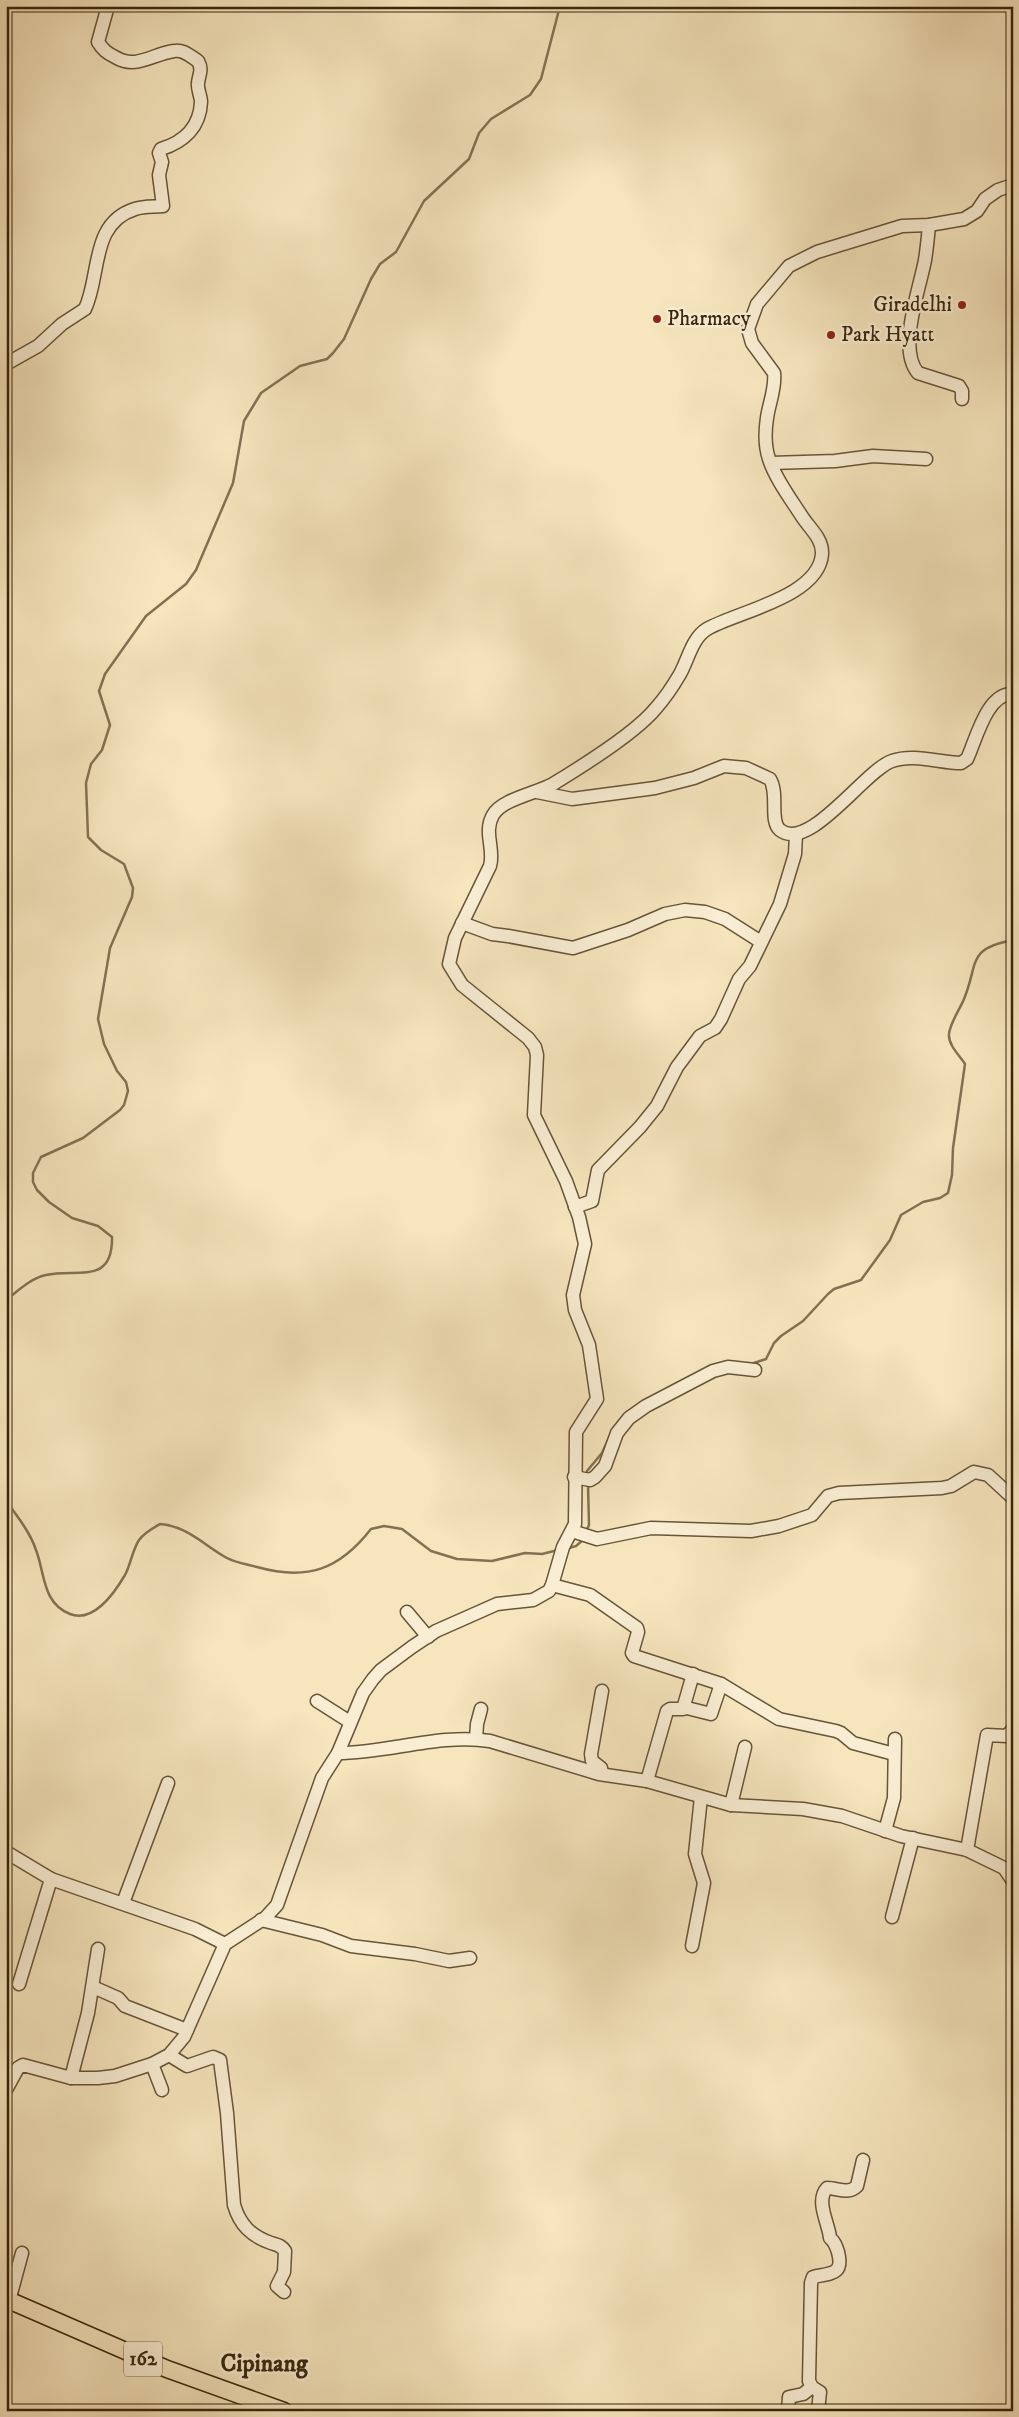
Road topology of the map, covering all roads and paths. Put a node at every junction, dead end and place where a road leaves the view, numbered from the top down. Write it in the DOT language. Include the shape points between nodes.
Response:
graph roads {
  1 [pos="108,6"];
  2 [pos="1013,185"];
  3 [pos="929,225"];
  4 [pos="6,364"];
  5 [pos="962,399"];
  6 [pos="926,459"];
  7 [pos="771,463"];
  8 [pos="1013,694"];
  9 [pos="537,792"];
  10 [pos="796,834"];
  11 [pos="462,923"];
  12 [pos="762,942"];
  13 [pos="575,1207"];
  14 [pos="755,1370"];
  15 [pos="582,1478"];
  16 [pos="1013,1498"];
  17 [pos="576,1532"];
  18 [pos="552,1585"];
  19 [pos="407,1612"];
  20 [pos="428,1636"];
  21 [pos="693,1674"];
  22 [pos="721,1684"];
  23 [pos="602,1691"];
  24 [pos="317,1701"];
  25 [pos="482,1708"];
  26 [pos="683,1708"];
  27 [pos="350,1722"];
  28 [pos="1013,1729"];
  29 [pos="476,1739"];
  30 [pos="895,1739"];
  31 [pos="746,1747"];
  32 [pos="338,1753"];
  33 [pos="894,1754"];
  34 [pos="602,1774"];
  35 [pos="647,1782"];
  36 [pos="168,1783"];
  37 [pos="701,1798"];
  38 [pos="731,1805"];
  39 [pos="885,1830"];
  40 [pos="913,1838"];
  41 [pos="967,1850"];
  42 [pos="6,1852"];
  43 [pos="51,1878"];
  44 [pos="1013,1881"];
  45 [pos="123,1903"];
  46 [pos="892,1917"];
  47 [pos="261,1920"];
  48 [pos="225,1944"];
  49 [pos="692,1946"];
  50 [pos="98,1949"];
  51 [pos="470,1958"];
  52 [pos="19,1984"];
  53 [pos="93,1987"];
  54 [pos="188,2030"];
  55 [pos="169,2054"];
  56 [pos="152,2064"];
  57 [pos="9,2076"];
  58 [pos="71,2078"];
  59 [pos="6,2090"];
  60 [pos="162,2090"];
  61 [pos="864,2160"];
  62 [pos="22,2253"];
  63 [pos="284,2292"];
  64 [pos="8,2300"];
  65 [pos="812,2387"];
  66 [pos="284,2411"];
  67 [pos="788,2411"];
  68 [pos="818,2411"];
  1 -- 4 [label="street" via="98,42 102,50 124,63 174,51 184,52 198,61 201,73 199,114 192,132 159,153 163,206 136,208 108,229 99,251 85,309 38,346"];
  2 -- 3 [label="street" via="998,190 964,219"];
  3 -- 5 [label="street" via="926,257 913,312 910,343 914,368 918,373 959,386"];
  3 -- 7 [label="street" via="902,226 817,252 789,266 757,304 748,329 752,343 775,378 767,418 766,441"];
  6 -- 7 [label="street" via="873,456"];
  7 -- 9 [label="street" via="801,515 820,540 822,552 816,570 804,584 774,603 704,632 655,710 620,739"];
  8 -- 10 [label="street" via="995,700 967,759 961,763 907,757 891,761 871,774 824,819"];
  9 -- 10 [label="street" via="572,799 655,788 724,766 746,768 770,779 775,796 776,825 781,831"];
  9 -- 11 [label="street" via="507,803 492,816 488,832 490,866"];
  10 -- 12 [label="street" via="795,854 780,904"];
  11 -- 12 [label="street" via="497,936 573,948 665,914 694,911 725,918"];
  11 -- 13 [label="street" via="450,954 450,969 462,986 535,1047 534,1115"];
  12 -- 13 [label="street" via="739,979 719,1023 700,1036 677,1068 657,1106 598,1170 592,1201"];
  13 -- 15 [label="street" via="585,1244 573,1303 589,1345 597,1399 576,1432"];
  14 -- 15 [label="street" via="728,1367 713,1371 646,1406 629,1418 617,1433 604,1466 595,1477"];
  15 -- 17 [label="street"];
  16 -- 17 [label="street" via="988,1474 974,1472 942,1488 834,1494 828,1496 812,1514 760,1529 652,1528 597,1539"];
  17 -- 18 [label="street" via="561,1553"];
  18 -- 20 [label="street" via="549,1591 533,1600 497,1604"];
  18 -- 21 [label="street" via="590,1595 637,1628 632,1655"];
  19 -- 20 [label="street"];
  20 -- 27 [label="street" via="377,1675 363,1693"];
  21 -- 22 [label="street"];
  21 -- 26 [label="street"];
  22 -- 26 [label="street" via="711,1714"];
  22 -- 33 [label="street" via="780,1719 842,1732 853,1743"];
  23 -- 34 [label="street" via="591,1754"];
  24 -- 27 [label="street"];
  25 -- 29 [label="street"];
  26 -- 35 [label="street" via="667,1711"];
  27 -- 32 [label="street"];
  28 -- 41 [label="street" via="1005,1737 987,1735"];
  29 -- 32 [label="street" via="403,1745 364,1753"];
  29 -- 34 [label="street"];
  30 -- 33 [label="street"];
  31 -- 38 [label="street"];
  32 -- 47 [label="street" via="322,1778 277,1905"];
  33 -- 39 [label="street" via="894,1798"];
  34 -- 35 [label="street"];
  35 -- 37 [label="street"];
  36 -- 45 [label="street"];
  37 -- 38 [label="street"];
  37 -- 49 [label="street" via="695,1854 704,1883"];
  38 -- 39 [label="street" via="816,1811"];
  39 -- 40 [label="street"];
  40 -- 41 [label="street"];
  40 -- 46 [label="street"];
  41 -- 44 [label="street" via="1004,1868"];
  42 -- 43 [label="street"];
  43 -- 45 [label="street"];
  43 -- 52 [label="street"];
  45 -- 48 [label="street" via="195,1929"];
  47 -- 48 [label="street"];
  47 -- 51 [label="street" via="352,1946 449,1961"];
  48 -- 54 [label="street"];
  50 -- 53 [label="street"];
  53 -- 54 [label="street" via="118,1998 125,2006"];
  53 -- 58 [label="street"];
  54 -- 55 [label="street" via="178,2047"];
  55 -- 56 [label="street"];
  55 -- 63 [label="street" via="187,2066 213,2057 220,2060 234,2205 249,2232 284,2251 284,2272 277,2286"];
  56 -- 58 [label="street" via="115,2076"];
  56 -- 60 [label="street"];
  57 -- 58 [label="street" via="24,2066"];
  57 -- 59 [label="street"];
  61 -- 65 [label="street" via="857,2186 852,2190 830,2188 824,2192 824,2216 841,2266 831,2274 812,2278 809,2369"];
  62 -- 64 [label="street"];
  64 -- 66 [label="main road, 162" via="167,2368"];
  65 -- 67 [label="street" via="803,2394 790,2397"];
  65 -- 68 [label="street" via="820,2392"];
}
